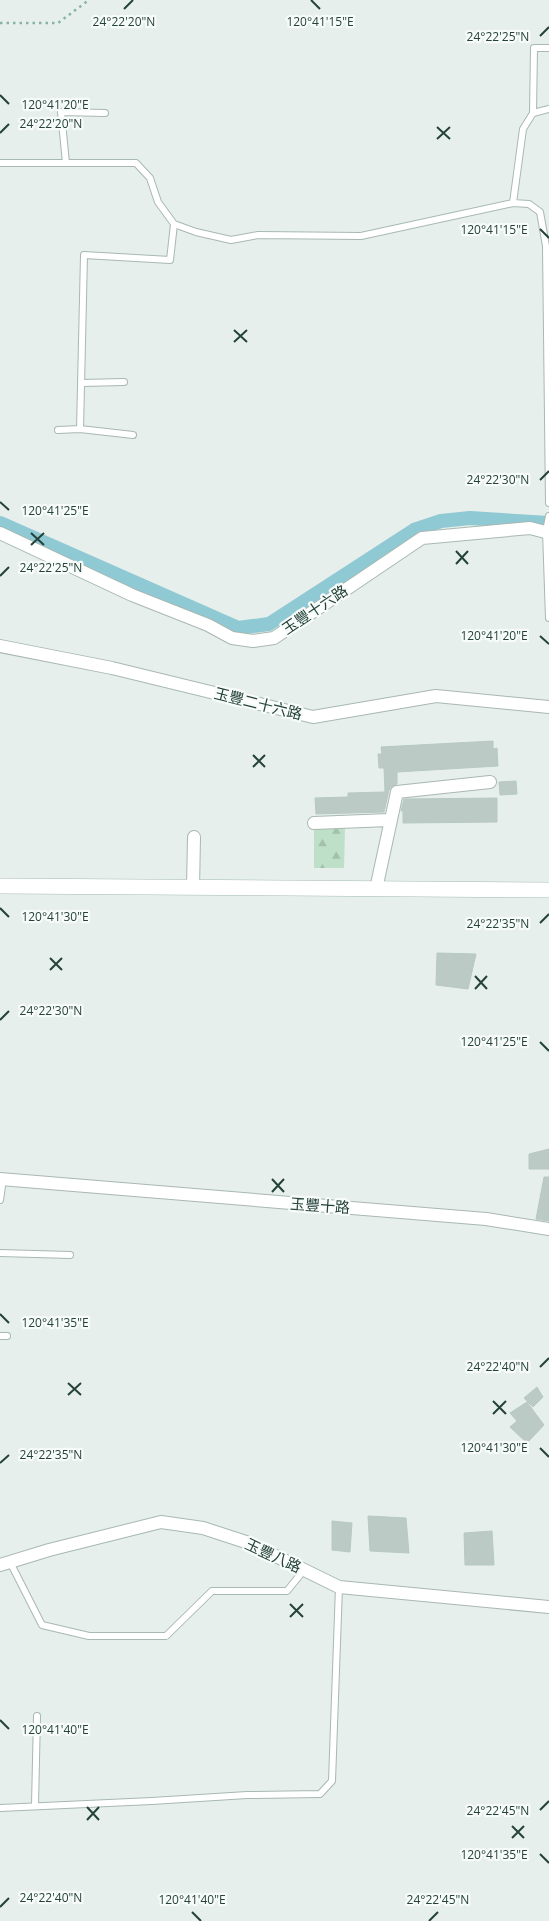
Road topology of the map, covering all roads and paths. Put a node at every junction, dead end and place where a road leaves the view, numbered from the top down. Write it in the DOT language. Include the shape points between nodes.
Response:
graph roads {
  1 [pos="88,0"];
  2 [pos="0,22"];
  3 [pos="549,48"];
  4 [pos="549,109"];
  5 [pos="105,113"];
  6 [pos="533,113"];
  7 [pos="0,163"];
  8 [pos="66,163"];
  9 [pos="513,203"];
  10 [pos="174,224"];
  11 [pos="124,382"];
  12 [pos="81,383"];
  13 [pos="80,429"];
  14 [pos="58,430"];
  15 [pos="133,435"];
  16 [pos="549,503"];
  17 [pos="549,516"];
  18 [pos="547,530"];
  19 [pos="0,534"];
  20 [pos="549,618"];
  21 [pos="0,646"];
  22 [pos="549,707"];
  23 [pos="490,782"];
  24 [pos="390,820"];
  25 [pos="314,822"];
  26 [pos="194,838"];
  27 [pos="0,886"];
  28 [pos="193,888"];
  29 [pos="376,889"];
  30 [pos="549,890"];
  31 [pos="1,1179"];
  32 [pos="0,1200"];
  33 [pos="549,1229"];
  34 [pos="0,1253"];
  35 [pos="70,1255"];
  36 [pos="5,1563"];
  37 [pos="304,1570"];
  38 [pos="339,1587"];
  39 [pos="549,1607"];
  40 [pos="37,1716"];
  41 [pos="35,1805"];
  42 [pos="0,1808"];
  1 -- 2 [label="path" via="58,23"];
  3 -- 6 [label="lane" via="534,48"];
  4 -- 6 [label="lane"];
  5 -- 8 [label="lane" via="61,112"];
  6 -- 9 [label="lane" via="523,130"];
  7 -- 8 [label="lane"];
  8 -- 10 [label="lane" via="136,163 150,178 158,202"];
  9 -- 10 [label="lane" via="361,236 258,235 231,240"];
  9 -- 16 [label="lane" via="529,204 540,212 546,246"];
  10 -- 12 [label="lane" via="170,260 84,255"];
  11 -- 12 [label="lane"];
  12 -- 13 [label="lane"];
  13 -- 14 [label="lane"];
  13 -- 15 [label="lane"];
  17 -- 18 [label="lane"];
  18 -- 19 [label="street, 玉豐十六路" via="513,528 422,538 274,638 253,641 232,638"];
  18 -- 20 [label="lane"];
  21 -- 22 [label="street, 玉豐二十六路" via="112,668 313,717 436,696"];
  23 -- 24 [label="street" via="397,792"];
  24 -- 25 [label="street"];
  24 -- 29 [label="street"];
  26 -- 28 [label="street"];
  27 -- 28 [label="main road"];
  28 -- 29 [label="main road"];
  29 -- 30 [label="main road"];
  31 -- 32 [label="lane"];
  31 -- 33 [label="street, 玉豐十路" via="486,1219"];
  34 -- 35 [label="lane"];
  36 -- 37 [label="street, 玉豐八路" via="162,1522 203,1528 249,1543"];
  36 -- 37 [label="lane" via="42,1625 89,1636 166,1636 212,1591 287,1591"];
  37 -- 38 [label="street, 玉豐八路"];
  38 -- 39 [label="street, 玉豐八路"];
  38 -- 41 [label="lane" via="332,1781 320,1794"];
  40 -- 41 [label="lane"];
  41 -- 42 [label="lane"];
}
